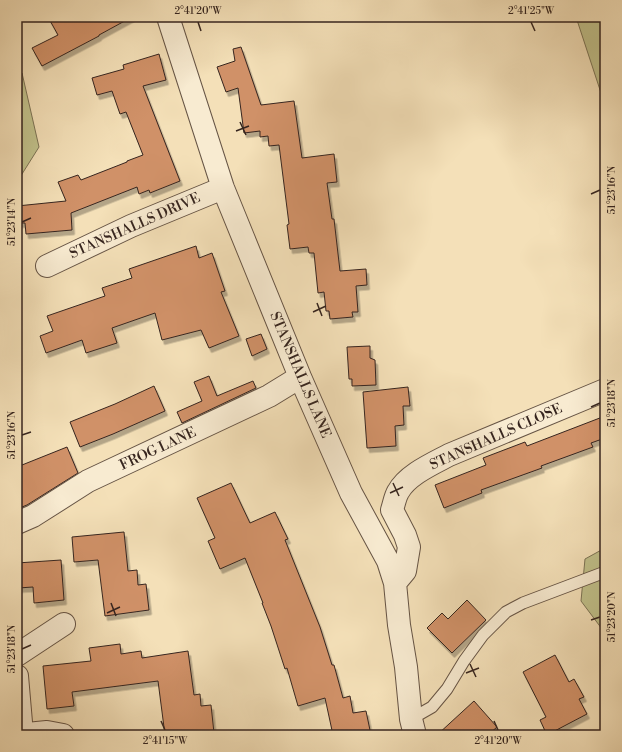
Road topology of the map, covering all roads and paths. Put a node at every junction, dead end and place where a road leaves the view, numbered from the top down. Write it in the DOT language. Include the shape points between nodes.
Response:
graph roads {
  1 [pos="168,17"];
  2 [pos="223,188"];
  3 [pos="47,266"];
  4 [pos="300,377"];
  5 [pos="605,390"];
  6 [pos="17,523"];
  7 [pos="605,572"];
  8 [pos="395,583"];
  9 [pos="64,624"];
  10 [pos="17,655"];
  11 [pos="17,676"];
  12 [pos="413,727"];
  13 [pos="19,735"];
  14 [pos="64,735"];
  1 -- 2 [label="street, STANSHALLS LANE"];
  2 -- 3 [label="street, STANSHALLS DRIVE" via="131,226"];
  2 -- 4 [label="street, STANSHALLS LANE"];
  4 -- 6 [label="street, FROG LANE" via="269,396 88,481 33,516"];
  4 -- 8 [label="street, STANSHALLS LANE" via="350,493 388,561"];
  5 -- 8 [label="street, STANSHALLS CLOSE" via="449,455 409,479 398,492 392,510 409,547 405,571"];
  7 -- 12 [label="lane" via="506,612 484,635 447,689"];
  8 -- 12 [label="street, STANSHALLS LANE"];
  9 -- 10 [label="street"];
  11 -- 13 [label="street"];
  13 -- 14 [label="street" via="47,732"];
}
